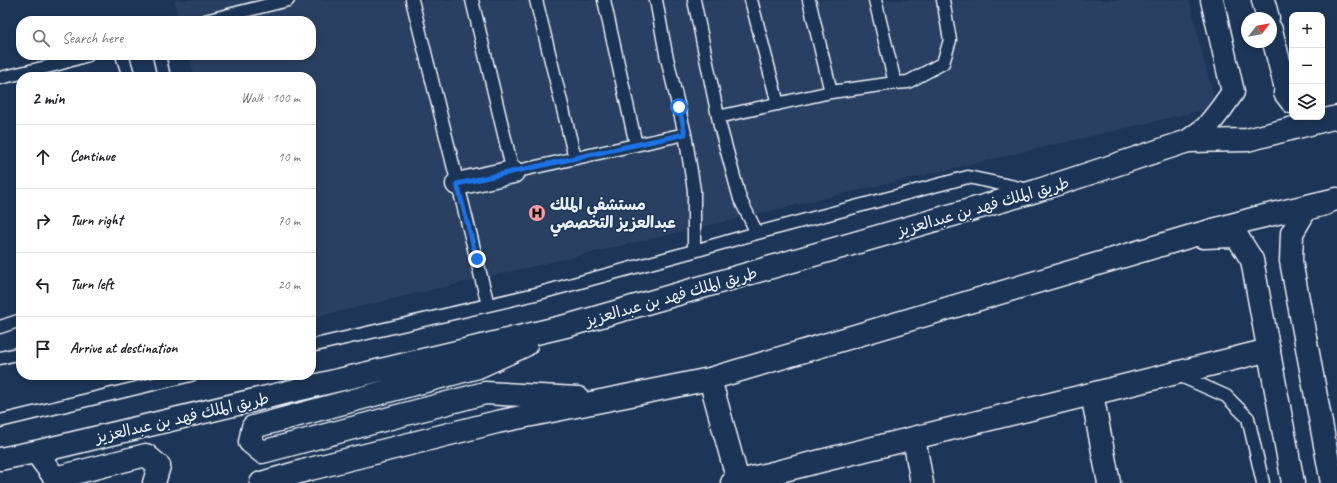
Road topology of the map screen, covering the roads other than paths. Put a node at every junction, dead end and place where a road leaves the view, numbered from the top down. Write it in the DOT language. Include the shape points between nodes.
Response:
graph roads {
  1 [pos="288,0"];
  2 [pos="412,0"];
  3 [pos="472,0"];
  4 [pos="536,0"];
  5 [pos="604,0"];
  6 [pos="656,0"];
  7 [pos="694,0"];
  8 [pos="750,0"];
  9 [pos="809,0"];
  10 [pos="875,0"];
  11 [pos="943,0"];
  12 [pos="1212,0"];
  13 [pos="1264,0"];
  14 [pos="1267,12"];
  15 [pos="225,16"];
  16 [pos="1276,48"];
  17 [pos="72,60"];
  18 [pos="124,60"];
  19 [pos="160,60"];
  20 [pos="25,72"];
  21 [pos="127,72"];
  22 [pos="163,72"];
  23 [pos="16,74"];
  24 [pos="0,78"];
  25 [pos="895,83"];
  26 [pos="831,92"];
  27 [pos="1289,98"];
  28 [pos="778,104"];
  29 [pos="1325,113"];
  30 [pos="1337,116"];
  31 [pos="718,117"];
  32 [pos="685,134"];
  33 [pos="1188,142"];
  34 [pos="636,145"];
  35 [pos="575,158"];
  36 [pos="513,172"];
  37 [pos="457,184"];
  38 [pos="1036,191"];
  39 [pos="1337,199"];
  40 [pos="757,234"];
  41 [pos="1188,237"];
  42 [pos="694,251"];
  43 [pos="488,305"];
  44 [pos="16,322"];
  45 [pos="570,324"];
  46 [pos="0,327"];
  47 [pos="316,345"];
  48 [pos="1269,350"];
  49 [pos="16,353"];
  50 [pos="0,358"];
  51 [pos="1175,373"];
  52 [pos="710,379"];
  53 [pos="170,380"];
  54 [pos="1092,394"];
  55 [pos="610,399"];
  56 [pos="0,421"];
  57 [pos="914,438"];
  58 [pos="36,452"];
  59 [pos="0,459"];
  60 [pos="735,482"];
  61 [pos="154,483"];
  62 [pos="261,483"];
  63 [pos="922,483"];
  64 [pos="1109,483"];
  65 [pos="1263,483"];
  66 [pos="1293,483"];
  67 [pos="1332,483"];
  1 -- 15 [label="lane"];
  2 -- 37 [label="lane"];
  3 -- 36 [label="lane"];
  4 -- 35 [label="lane"];
  5 -- 34 [label="lane"];
  6 -- 32 [label="lane"];
  7 -- 31 [label="lane"];
  8 -- 28 [label="lane"];
  9 -- 26 [label="lane"];
  10 -- 25 [label="lane"];
  11 -- 25 [label="lane" via="950,40 943,63 908,82"];
  12 -- 33 [label="main road" via="1233,92 1206,128"];
  13 -- 14 [label="main road"];
  16 -- 27 [label="main road" via="1285,93"];
  17 -- 20 [label="lane"];
  18 -- 21 [label="lane"];
  19 -- 22 [label="lane"];
  23 -- 24 [label="lane"];
  25 -- 26 [label="lane"];
  26 -- 28 [label="lane"];
  28 -- 31 [label="lane"];
  29 -- 30 [label="main road"];
  30 -- 33 [label="main road, طريق الملك فهد بن عبدالعزيز" via="1247,140"];
  31 -- 40 [label="lane" via="740,199"];
  32 -- 34 [label="lane"];
  32 -- 42 [label="lane" via="694,190"];
  33 -- 38 [label="main road, طريق الملك فهد بن عبدالعزيز"];
  34 -- 35 [label="lane"];
  35 -- 36 [label="lane"];
  36 -- 37 [label="main road"];
  37 -- 43 [label="lane"];
  38 -- 40 [label="lane" via="968,177"];
  38 -- 45 [label="main road, طريق الملك فهد بن عبدالعزيز"];
  39 -- 41 [label="main road"];
  39 -- 67 [label="main road" via="1306,209 1292,233 1291,261"];
  40 -- 42 [label="lane"];
  41 -- 48 [label="main road" via="1238,238 1252,260"];
  41 -- 52 [label="main road"];
  42 -- 43 [label="lane"];
  43 -- 47 [label="lane"];
  44 -- 46 [label="lane"];
  45 -- 55 [label="main road" via="478,367 253,428 250,442 262,452 485,393"];
  45 -- 58 [label="main road, طريق الملك فهد بن عبدالعزيز"];
  48 -- 51 [label="main road"];
  48 -- 66 [label="main road"];
  49 -- 50 [label="lane"];
  51 -- 54 [label="main road"];
  51 -- 65 [label="lane" via="1226,396 1248,418"];
  52 -- 55 [label="main road"];
  52 -- 60 [label="main road"];
  53 -- 56 [label="lane"];
  54 -- 57 [label="main road"];
  54 -- 64 [label="main road"];
  55 -- 62 [label="main road" via="497,422"];
  57 -- 60 [label="main road"];
  57 -- 63 [label="main road"];
  58 -- 59 [label="main road, طريق الملك فهد بن عبدالعزيز"];
  58 -- 61 [label="main road" via="55,478 146,455 159,466"];
}
